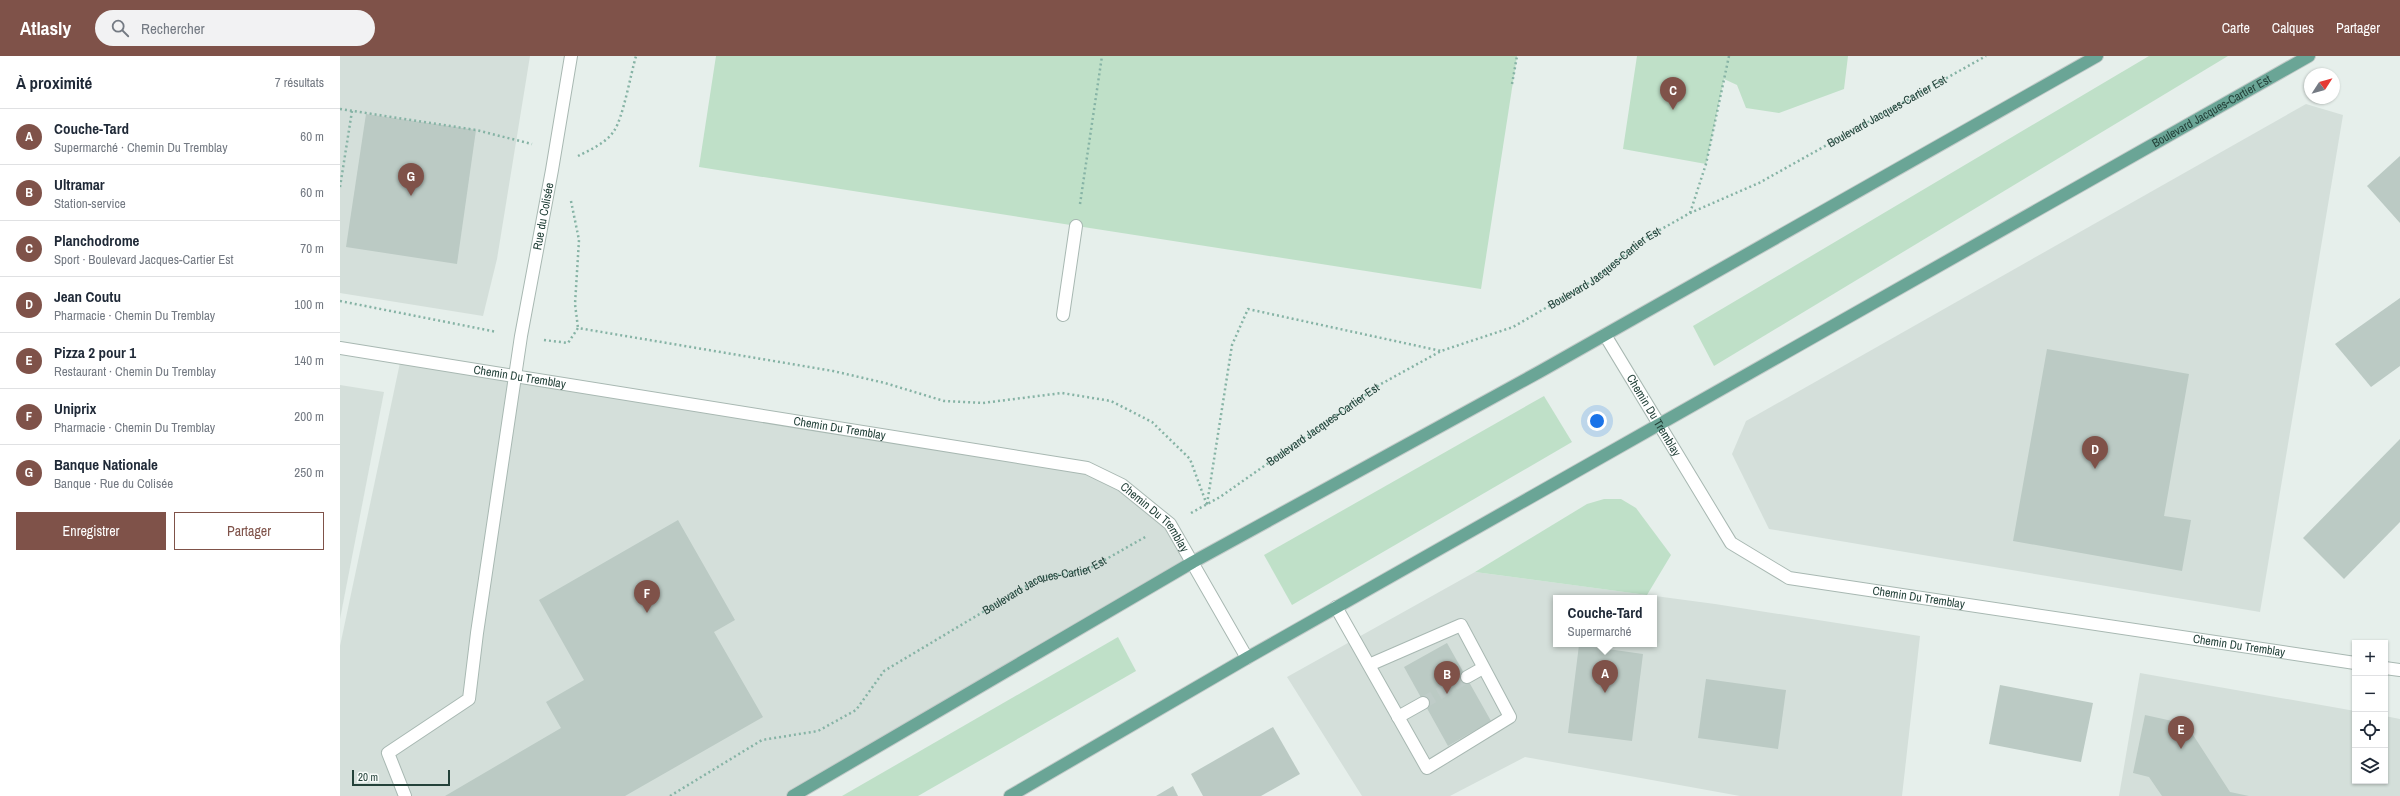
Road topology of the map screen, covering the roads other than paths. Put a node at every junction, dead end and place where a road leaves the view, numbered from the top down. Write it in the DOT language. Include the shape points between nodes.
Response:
graph roads {
  1 [pos="571,56"];
  2 [pos="2097,56"];
  3 [pos="2309,56"];
  4 [pos="1076,226"];
  5 [pos="1063,315"];
  6 [pos="1605,335"];
  7 [pos="340,348"];
  8 [pos="516,377"];
  9 [pos="1660,424"];
  10 [pos="1193,562"];
  11 [pos="1336,607"];
  12 [pos="1246,658"];
  13 [pos="2352,663"];
  14 [pos="1369,665"];
  15 [pos="1484,668"];
  16 [pos="2388,668"];
  17 [pos="2400,670"];
  18 [pos="1467,677"];
  19 [pos="1423,703"];
  20 [pos="1398,717"];
  21 [pos="405,796"];
  22 [pos="793,796"];
  23 [pos="1010,796"];
  1 -- 8 [label="street, Rue du Colisée"];
  2 -- 6 [label="main road"];
  3 -- 9 [label="main road, Boulevard Jacques-Cartier Est"];
  4 -- 5 [label="street"];
  6 -- 9 [label="street, Chemin Du Tremblay"];
  6 -- 10 [label="main road"];
  7 -- 8 [label="street, Chemin Du Tremblay"];
  8 -- 10 [label="street, Chemin Du Tremblay" via="1087,468 1122,485 1170,524"];
  8 -- 21 [label="street, Rue du Colisée" via="469,699 388,753"];
  9 -- 11 [label="main road, Boulevard Jacques-Cartier Est"];
  9 -- 13 [label="street, Chemin Du Tremblay" via="1731,543 1789,578"];
  10 -- 12 [label="street, Chemin Du Tremblay"];
  10 -- 22 [label="main road"];
  11 -- 12 [label="main road, Boulevard Jacques-Cartier Est"];
  11 -- 14 [label="street"];
  12 -- 23 [label="main road, Boulevard Jacques-Cartier Est"];
  14 -- 15 [label="street" via="1461,625"];
  14 -- 20 [label="street"];
  15 -- 18 [label="street"];
  15 -- 20 [label="street" via="1510,717 1427,768"];
  16 -- 17 [label="street"];
  19 -- 20 [label="street"];
}
